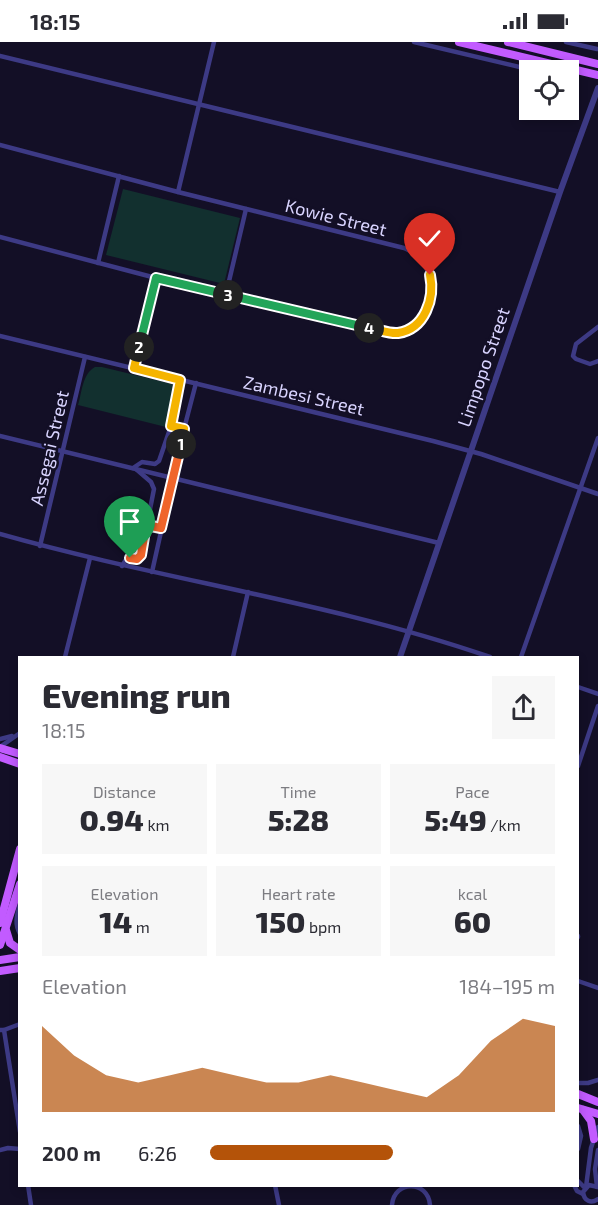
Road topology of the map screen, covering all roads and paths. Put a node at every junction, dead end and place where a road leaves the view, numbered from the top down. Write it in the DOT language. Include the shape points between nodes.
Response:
graph roads {
  1 [pos="214,42"];
  2 [pos="414,42"];
  3 [pos="508,42"];
  4 [pos="566,42"];
  5 [pos="465,43"];
  6 [pos="597,49"];
  7 [pos="465,54"];
  8 [pos="0,56"];
  9 [pos="598,64"];
  10 [pos="519,67"];
  11 [pos="598,75"];
  12 [pos="598,88"];
  13 [pos="199,104"];
  14 [pos="0,145"];
  15 [pos="119,176"];
  16 [pos="178,192"];
  17 [pos="560,192"];
  18 [pos="246,209"];
  19 [pos="0,237"];
  20 [pos="98,263"];
  21 [pos="156,278"];
  22 [pos="226,294"];
  23 [pos="598,327"];
  24 [pos="0,336"];
  25 [pos="86,357"];
  26 [pos="597,362"];
  27 [pos="134,368"];
  28 [pos="180,380"];
  29 [pos="196,383"];
  30 [pos="171,426"];
  31 [pos="184,429"];
  32 [pos="0,436"];
  33 [pos="598,438"];
  34 [pos="470,451"];
  35 [pos="63,452"];
  36 [pos="134,468"];
  37 [pos="173,478"];
  38 [pos="580,488"];
  39 [pos="598,494"];
  40 [pos="146,525"];
  41 [pos="161,528"];
  42 [pos="0,534"];
  43 [pos="439,543"];
  44 [pos="40,546"];
  45 [pos="90,558"];
  46 [pos="122,566"];
  47 [pos="152,572"];
  48 [pos="248,592"];
  49 [pos="408,631"];
  50 [pos="65,656"];
  51 [pos="233,656"];
  52 [pos="399,656"];
  53 [pos="487,656"];
  54 [pos="521,656"];
  55 [pos="579,687"];
  56 [pos="598,694"];
  57 [pos="598,706"];
  58 [pos="18,733"];
  59 [pos="18,734"];
  60 [pos="0,739"];
  61 [pos="0,747"];
  62 [pos="18,752"];
  63 [pos="0,756"];
  64 [pos="18,763"];
  65 [pos="579,763"];
  66 [pos="18,858"];
  67 [pos="18,889"];
  68 [pos="18,914"];
  69 [pos="3,924"];
  70 [pos="18,930"];
  71 [pos="0,945"];
  72 [pos="18,949"];
  73 [pos="18,957"];
  74 [pos="0,960"];
  75 [pos="18,968"];
  76 [pos="0,971"];
  77 [pos="579,981"];
  78 [pos="598,988"];
  79 [pos="18,1025"];
  80 [pos="2,1030"];
  81 [pos="598,1080"];
  82 [pos="579,1083"];
  83 [pos="579,1094"];
  84 [pos="594,1098"];
  85 [pos="598,1102"];
  86 [pos="580,1109"];
  87 [pos="598,1114"];
  88 [pos="18,1121"];
  89 [pos="598,1127"];
  90 [pos="579,1129"];
  91 [pos="594,1139"];
  92 [pos="579,1145"];
  93 [pos="18,1149"];
  94 [pos="0,1150"];
  95 [pos="598,1150"];
  96 [pos="579,1182"];
  97 [pos="28,1187"];
  98 [pos="275,1187"];
  99 [pos="406,1187"];
  100 [pos="417,1187"];
  101 [pos="575,1187"];
  102 [pos="598,1187"];
  103 [pos="585,1190"];
  104 [pos="598,1199"];
  105 [pos="590,1203"];
  106 [pos="31,1205"];
  107 [pos="279,1205"];
  108 [pos="392,1205"];
  109 [pos="430,1205"];
  1 -- 13 [label="street"];
  2 -- 7 [label="street"];
  3 -- 9 [label="main road"];
  4 -- 6 [label="street"];
  5 -- 7 [label="street"];
  5 -- 11 [label="main road"];
  7 -- 10 [label="street"];
  8 -- 13 [label="street"];
  12 -- 17 [label="street, Limpopo Street"];
  13 -- 16 [label="street"];
  13 -- 17 [label="street"];
  14 -- 15 [label="street, Kowie Street"];
  15 -- 16 [label="street, Kowie Street"];
  15 -- 20 [label="street"];
  16 -- 18 [label="street, Kowie Street"];
  17 -- 34 [label="street, Limpopo Street"];
  18 -- 22 [label="street"];
  18 -- 22 [label="street, Kowie Street" via="407,249 427,265 432,287 430,300 416,324 394,333"];
  19 -- 20 [label="street, Kowie Street"];
  20 -- 21 [label="street, Kowie Street"];
  21 -- 22 [label="street, Kowie Street"];
  21 -- 27 [label="street"];
  23 -- 26 [label="street" via="576,344 574,358 590,364"];
  24 -- 25 [label="street, Zambesi Street"];
  25 -- 27 [label="street, Zambesi Street"];
  25 -- 35 [label="street, Assegai Street"];
  27 -- 28 [label="street, Zambesi Street"];
  28 -- 29 [label="street, Zambesi Street"];
  28 -- 30 [label="street"];
  29 -- 31 [label="street"];
  29 -- 34 [label="street, Zambesi Street"];
  30 -- 31 [label="street"];
  30 -- 36 [label="street" via="158,462 142,462"];
  31 -- 37 [label="street"];
  32 -- 35 [label="street"];
  33 -- 38 [label="street"];
  34 -- 38 [label="street, Zambesi Street"];
  34 -- 43 [label="street, Limpopo Street"];
  35 -- 36 [label="street"];
  35 -- 44 [label="street, Assegai Street"];
  36 -- 37 [label="street"];
  36 -- 40 [label="street" via="154,487"];
  37 -- 41 [label="street"];
  37 -- 43 [label="street"];
  38 -- 39 [label="street, Zambesi Street"];
  38 -- 54 [label="street"];
  40 -- 41 [label="street"];
  40 -- 46 [label="street" via="141,555 126,559"];
  41 -- 47 [label="street"];
  42 -- 44 [label="street"];
  43 -- 49 [label="street, Limpopo Street"];
  44 -- 45 [label="street"];
  45 -- 46 [label="street"];
  45 -- 50 [label="street"];
  46 -- 47 [label="street"];
  47 -- 48 [label="street"];
  48 -- 49 [label="street"];
  48 -- 51 [label="street"];
  49 -- 52 [label="street, Limpopo Street"];
  49 -- 53 [label="street"];
  55 -- 56 [label="street"];
  57 -- 65 [label="street"];
  58 -- 60 [label="street"];
  59 -- 61 [label="street"];
  61 -- 62 [label="main road"];
  61 -- 63 [label="main road"];
  63 -- 64 [label="main road"];
  66 -- 69 [label="main road"];
  67 -- 69 [label="main road"];
  68 -- 70 [label="street"];
  69 -- 71 [label="main road"];
  69 -- 72 [label="main road" via="10,943"];
  73 -- 74 [label="main road"];
  75 -- 76 [label="main road"];
  77 -- 78 [label="street"];
  79 -- 80 [label="street"];
  80 -- 88 [label="street"];
  81 -- 82 [label="street"];
  83 -- 84 [label="main road"];
  84 -- 85 [label="main road"];
  86 -- 87 [label="main road"];
  86 -- 91 [label="main road" via="591,1121"];
  89 -- 91 [label="street"];
  90 -- 92 [label="street"];
  91 -- 103 [label="street"];
  93 -- 94 [label="street"];
  95 -- 102 [label="street"];
  96 -- 103 [label="street"];
  97 -- 106 [label="street"];
  98 -- 107 [label="street"];
  99 -- 108 [label="street" via="394,1195"];
  100 -- 109 [label="street" via="423,1189"];
  101 -- 103 [label="street" via="579,1192"];
  102 -- 103 [label="street" via="591,1185"];
  103 -- 105 [label="street"];
  104 -- 105 [label="street"];
}
